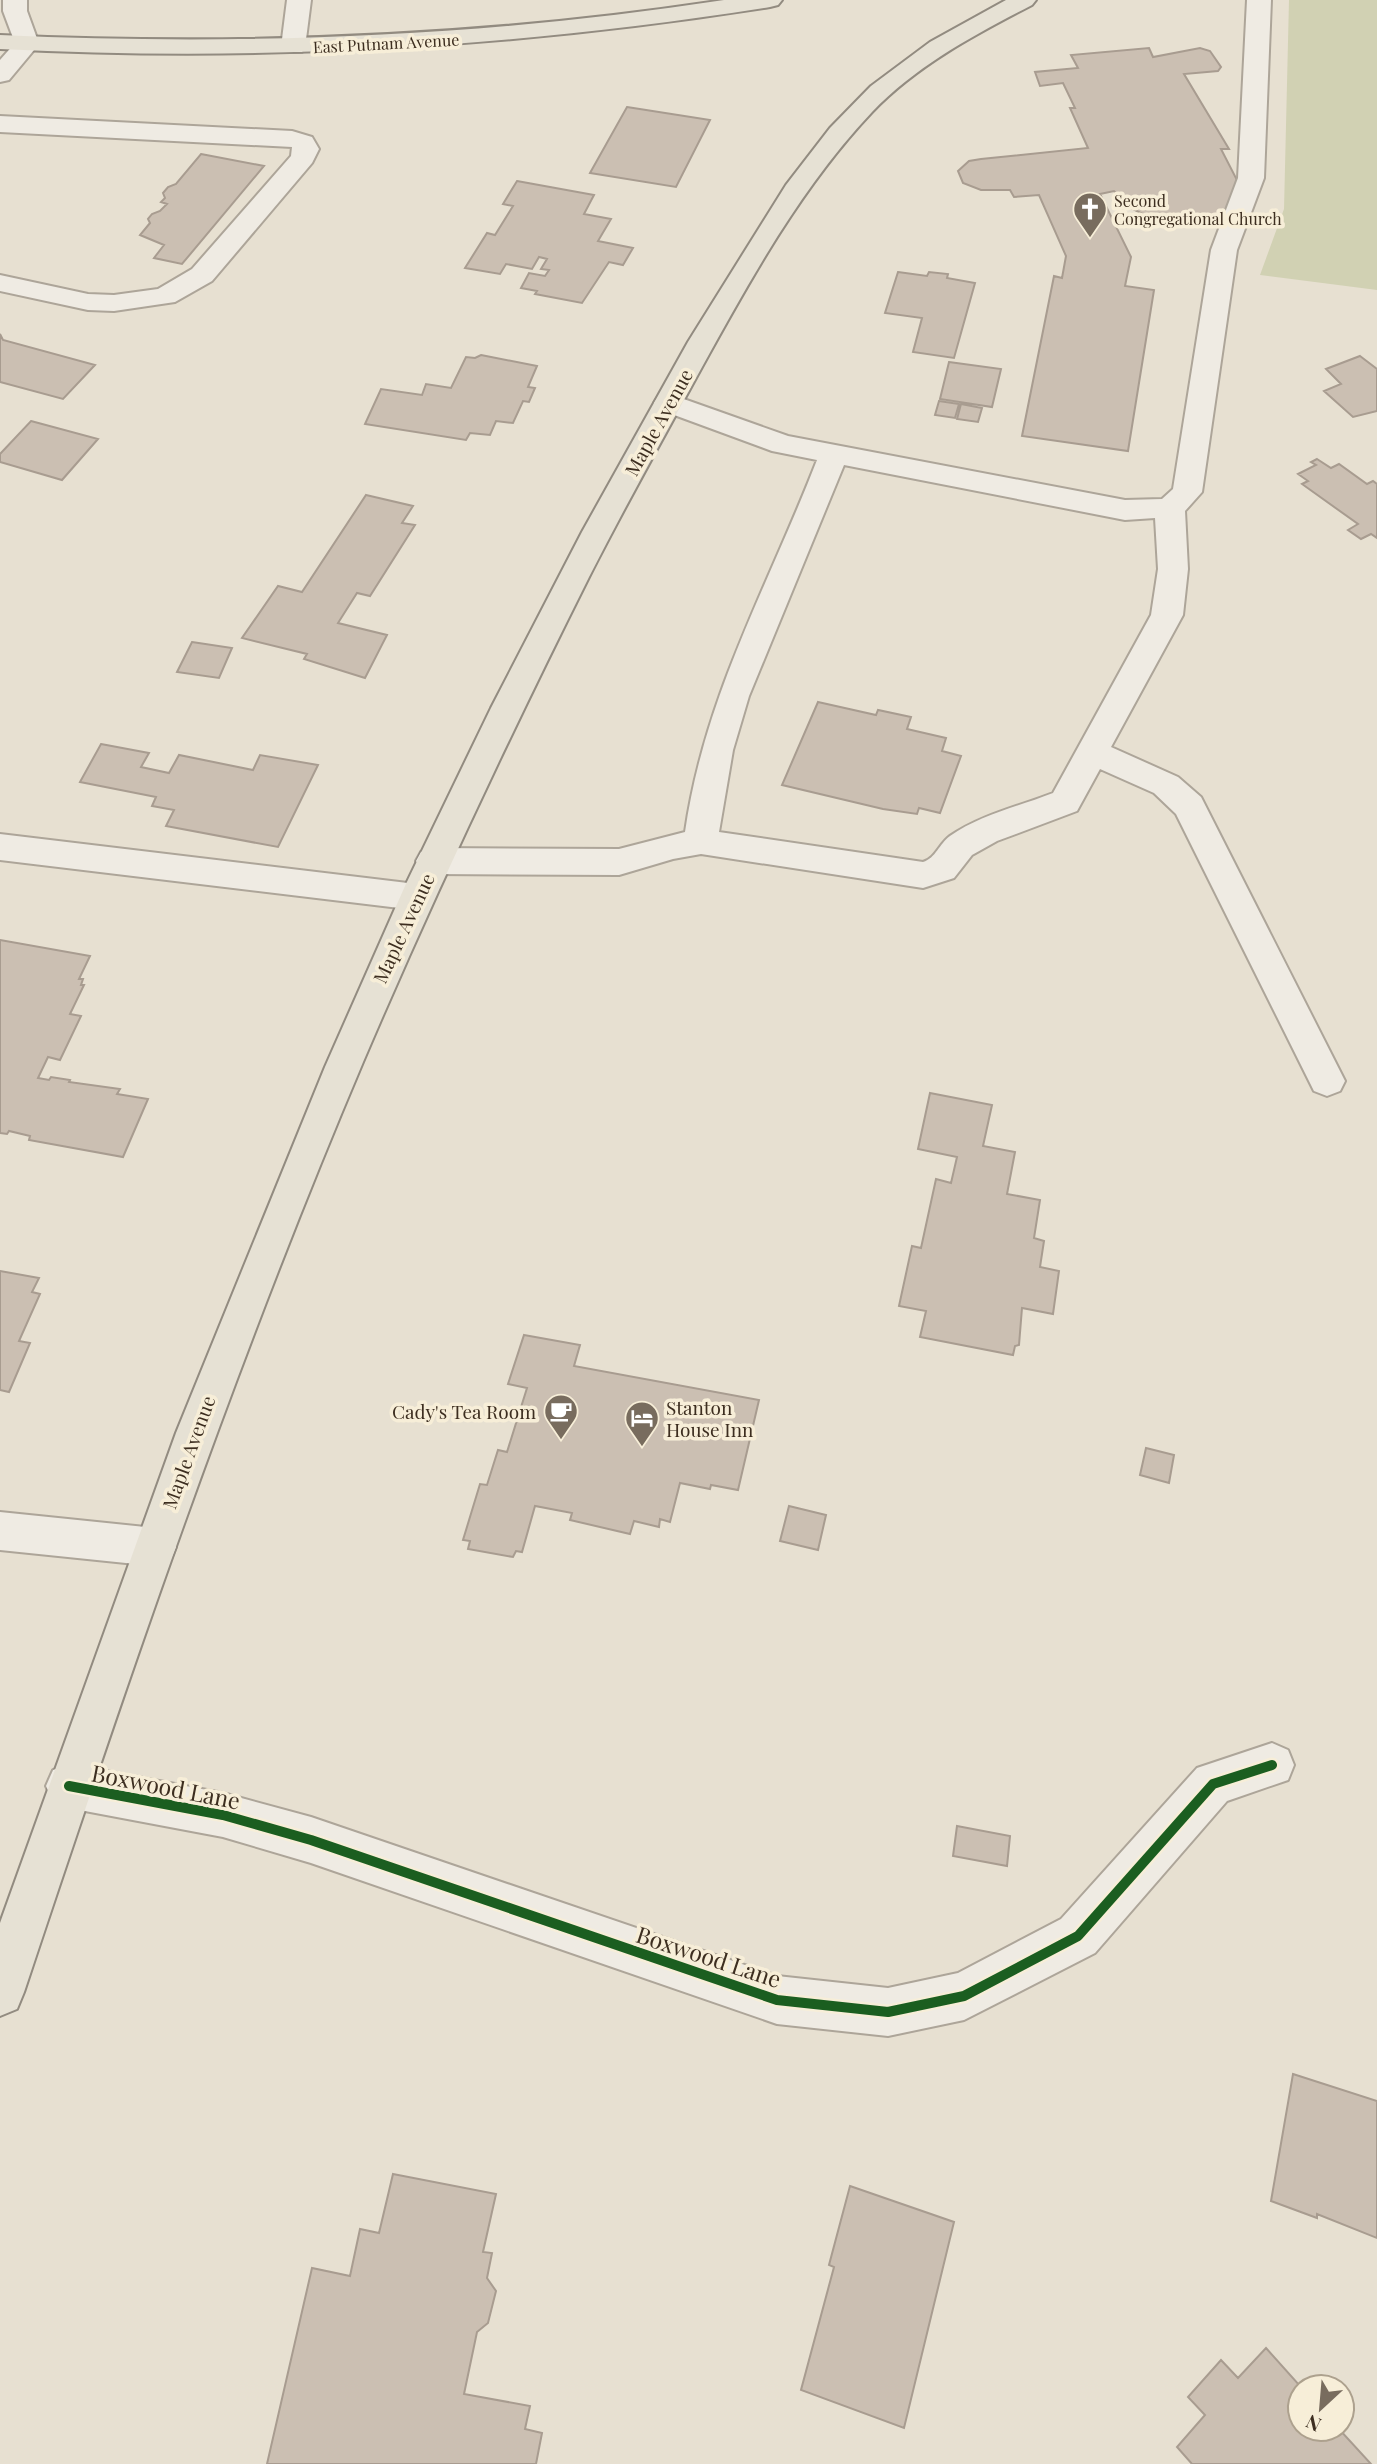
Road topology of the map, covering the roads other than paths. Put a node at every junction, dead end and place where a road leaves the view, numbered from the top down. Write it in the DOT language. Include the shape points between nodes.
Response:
graph roads {
  1 [pos="15,0"];
  2 [pos="299,0"];
  3 [pos="770,0"];
  4 [pos="1024,0"];
  5 [pos="1259,0"];
  6 [pos="0,42"];
  7 [pos="27,44"];
  8 [pos="293,47"];
  9 [pos="0,75"];
  10 [pos="0,124"];
  11 [pos="0,284"];
  12 [pos="668,403"];
  13 [pos="834,454"];
  14 [pos="1170,508"];
  15 [pos="1092,752"];
  16 [pos="701,842"];
  17 [pos="0,847"];
  18 [pos="433,861"];
  19 [pos="416,897"];
  20 [pos="1327,1081"];
  21 [pos="0,1531"];
  22 [pos="155,1547"];
  23 [pos="1272,1765"];
  24 [pos="69,1786"];
  25 [pos="0,1992"];
  1 -- 7 [label="street"];
  2 -- 8 [label="street"];
  3 -- 8 [label="main road, East Putnam Avenue" via="524,34"];
  4 -- 12 [label="main road, Maple Avenue" via="944,44 868,101 787,201"];
  5 -- 14 [label="street" via="1251,178 1224,250 1187,492"];
  6 -- 7 [label="main road, East Putnam Avenue"];
  7 -- 8 [label="main road, East Putnam Avenue"];
  7 -- 9 [label="street"];
  10 -- 11 [label="street" via="292,139 303,142 306,149 303,158 190,285 145,301 88,302"];
  12 -- 13 [label="street" via="782,444"];
  12 -- 18 [label="main road, Maple Avenue" via="513,689"];
  13 -- 14 [label="street" via="1125,510"];
  13 -- 16 [label="street" via="733,698 706,798"];
  14 -- 15 [label="street" via="1173,569 1167,615"];
  15 -- 16 [label="street" via="1065,802 985,832 960,846 942,869 923,875"];
  15 -- 20 [label="street" via="1166,785 1189,806"];
  16 -- 18 [label="street" via="619,862"];
  17 -- 19 [label="street"];
  18 -- 19 [label="main road, Maple Avenue"];
  19 -- 22 [label="main road, Maple Avenue" via="285,1200"];
  21 -- 22 [label="street"];
  22 -- 24 [label="main road, Maple Avenue"];
  23 -- 24 [label="street, Boxwood Lane" via="1213,1784 1078,1936 964,1996 888,2012 776,2000 311,1840 223,1815"];
  24 -- 25 [label="main road, Maple Avenue"];
}
